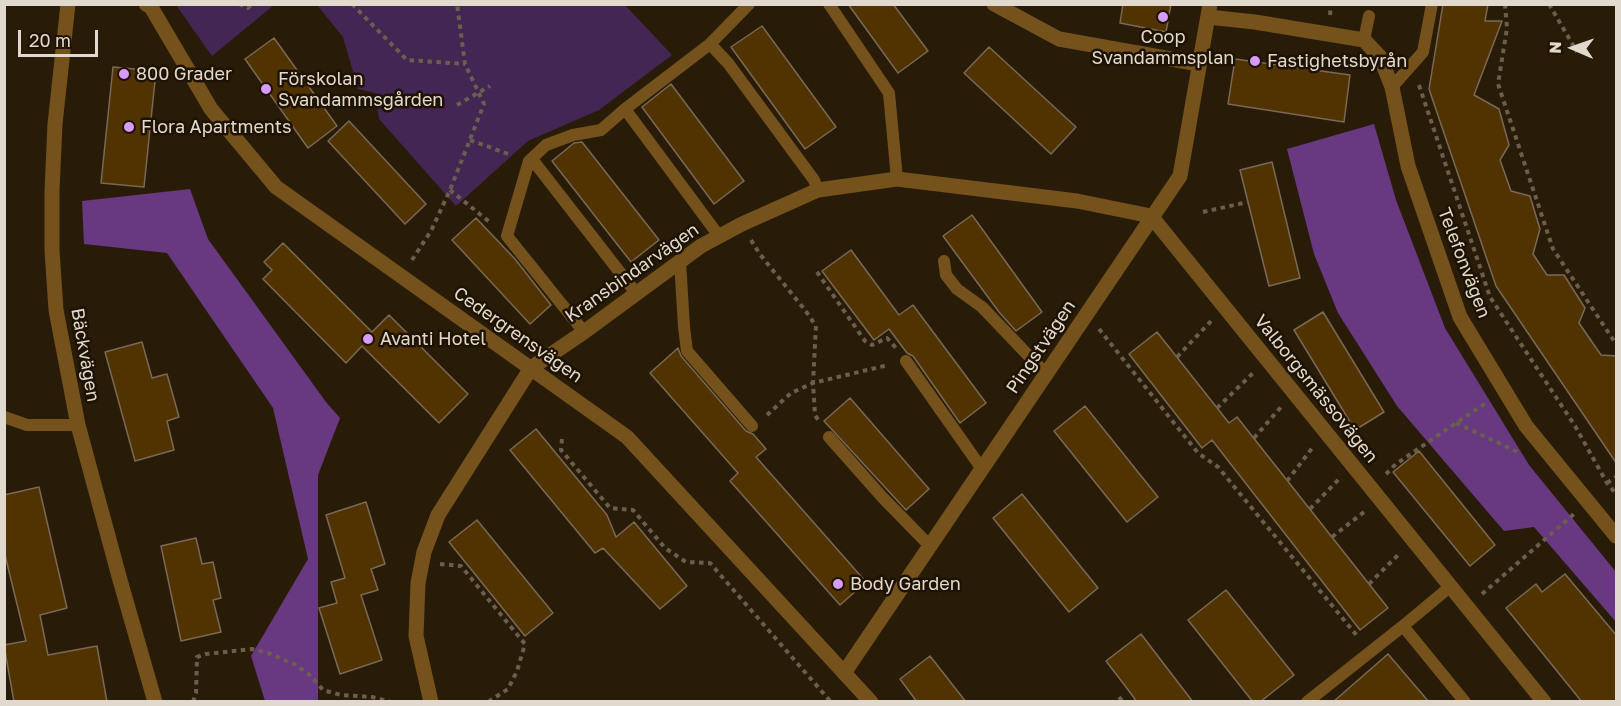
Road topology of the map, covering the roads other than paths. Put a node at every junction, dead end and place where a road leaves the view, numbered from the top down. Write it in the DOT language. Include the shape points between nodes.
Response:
graph roads {
  1 [pos="68,4"];
  2 [pos="146,4"];
  3 [pos="749,4"];
  4 [pos="829,4"];
  5 [pos="994,4"];
  6 [pos="1432,4"];
  7 [pos="1209,11"];
  8 [pos="1370,16"];
  9 [pos="1364,40"];
  10 [pos="710,44"];
  11 [pos="1200,64"];
  12 [pos="1392,87"];
  13 [pos="625,109"];
  14 [pos="529,161"];
  15 [pos="897,179"];
  16 [pos="818,190"];
  17 [pos="1151,216"];
  18 [pos="719,236"];
  19 [pos="680,261"];
  20 [pos="944,261"];
  21 [pos="636,293"];
  22 [pos="584,332"];
  23 [pos="906,361"];
  24 [pos="531,368"];
  25 [pos="1046,374"];
  26 [pos="4,417"];
  27 [pos="78,425"];
  28 [pos="752,426"];
  29 [pos="829,436"];
  30 [pos="982,468"];
  31 [pos="1617,536"];
  32 [pos="930,546"];
  33 [pos="1451,586"];
  34 [pos="1403,626"];
  35 [pos="844,673"];
  36 [pos="155,702"];
  37 [pos="431,702"];
  38 [pos="871,702"];
  39 [pos="1306,702"];
  40 [pos="1465,702"];
  41 [pos="1544,702"];
  1 -- 27 [label="street, Bäckvägen" via="56,124 52,250 57,310"];
  2 -- 24 [label="street, Cedergrensvägen" via="211,109 276,188"];
  3 -- 10 [label="lane"];
  4 -- 15 [label="lane" via="889,93"];
  5 -- 11 [label="street" via="1059,39"];
  6 -- 12 [label="lane" via="1423,52"];
  7 -- 9 [label="street"];
  7 -- 11 [label="street, Pingstvägen"];
  8 -- 9 [label="lane"];
  9 -- 12 [label="street, Telefonvägen" via="1380,57"];
  10 -- 13 [label="lane"];
  10 -- 16 [label="lane" via="728,63"];
  11 -- 17 [label="street, Pingstvägen" via="1180,176"];
  12 -- 31 [label="street, Telefonvägen" via="1408,166 1460,317 1527,426"];
  13 -- 14 [label="lane" via="601,130 546,145"];
  13 -- 18 [label="lane"];
  14 -- 21 [label="lane" via="535,163"];
  14 -- 22 [label="lane" via="507,236"];
  15 -- 16 [label="street, Kransbindarvägen"];
  15 -- 17 [label="street, Kransbindarvägen" via="1077,201"];
  16 -- 18 [label="street, Kransbindarvägen"];
  17 -- 25 [label="street, Pingstvägen"];
  17 -- 33 [label="street, Valborgsmässovägen"];
  18 -- 19 [label="street, Kransbindarvägen"];
  19 -- 21 [label="street, Kransbindarvägen"];
  19 -- 28 [label="lane" via="687,351"];
  20 -- 25 [label="lane" via="946,275 957,289 982,307"];
  21 -- 22 [label="street, Kransbindarvägen"];
  22 -- 24 [label="street, Kransbindarvägen"];
  23 -- 30 [label="lane"];
  24 -- 35 [label="street, Cedergrensvägen" via="627,436"];
  24 -- 37 [label="street, Kransbindarvägen" via="438,515 424,552 418,583 416,636"];
  25 -- 30 [label="street, Pingstvägen"];
  26 -- 27 [label="lane" via="27,426"];
  27 -- 36 [label="street, Bäckvägen"];
  29 -- 32 [label="lane"];
  30 -- 32 [label="street, Pingstvägen"];
  32 -- 35 [label="street, Pingstvägen"];
  33 -- 34 [label="lane"];
  33 -- 41 [label="street, Valborgsmässovägen"];
  34 -- 39 [label="lane"];
  34 -- 40 [label="lane"];
  35 -- 38 [label="street, Cedergrensvägen"];
}
